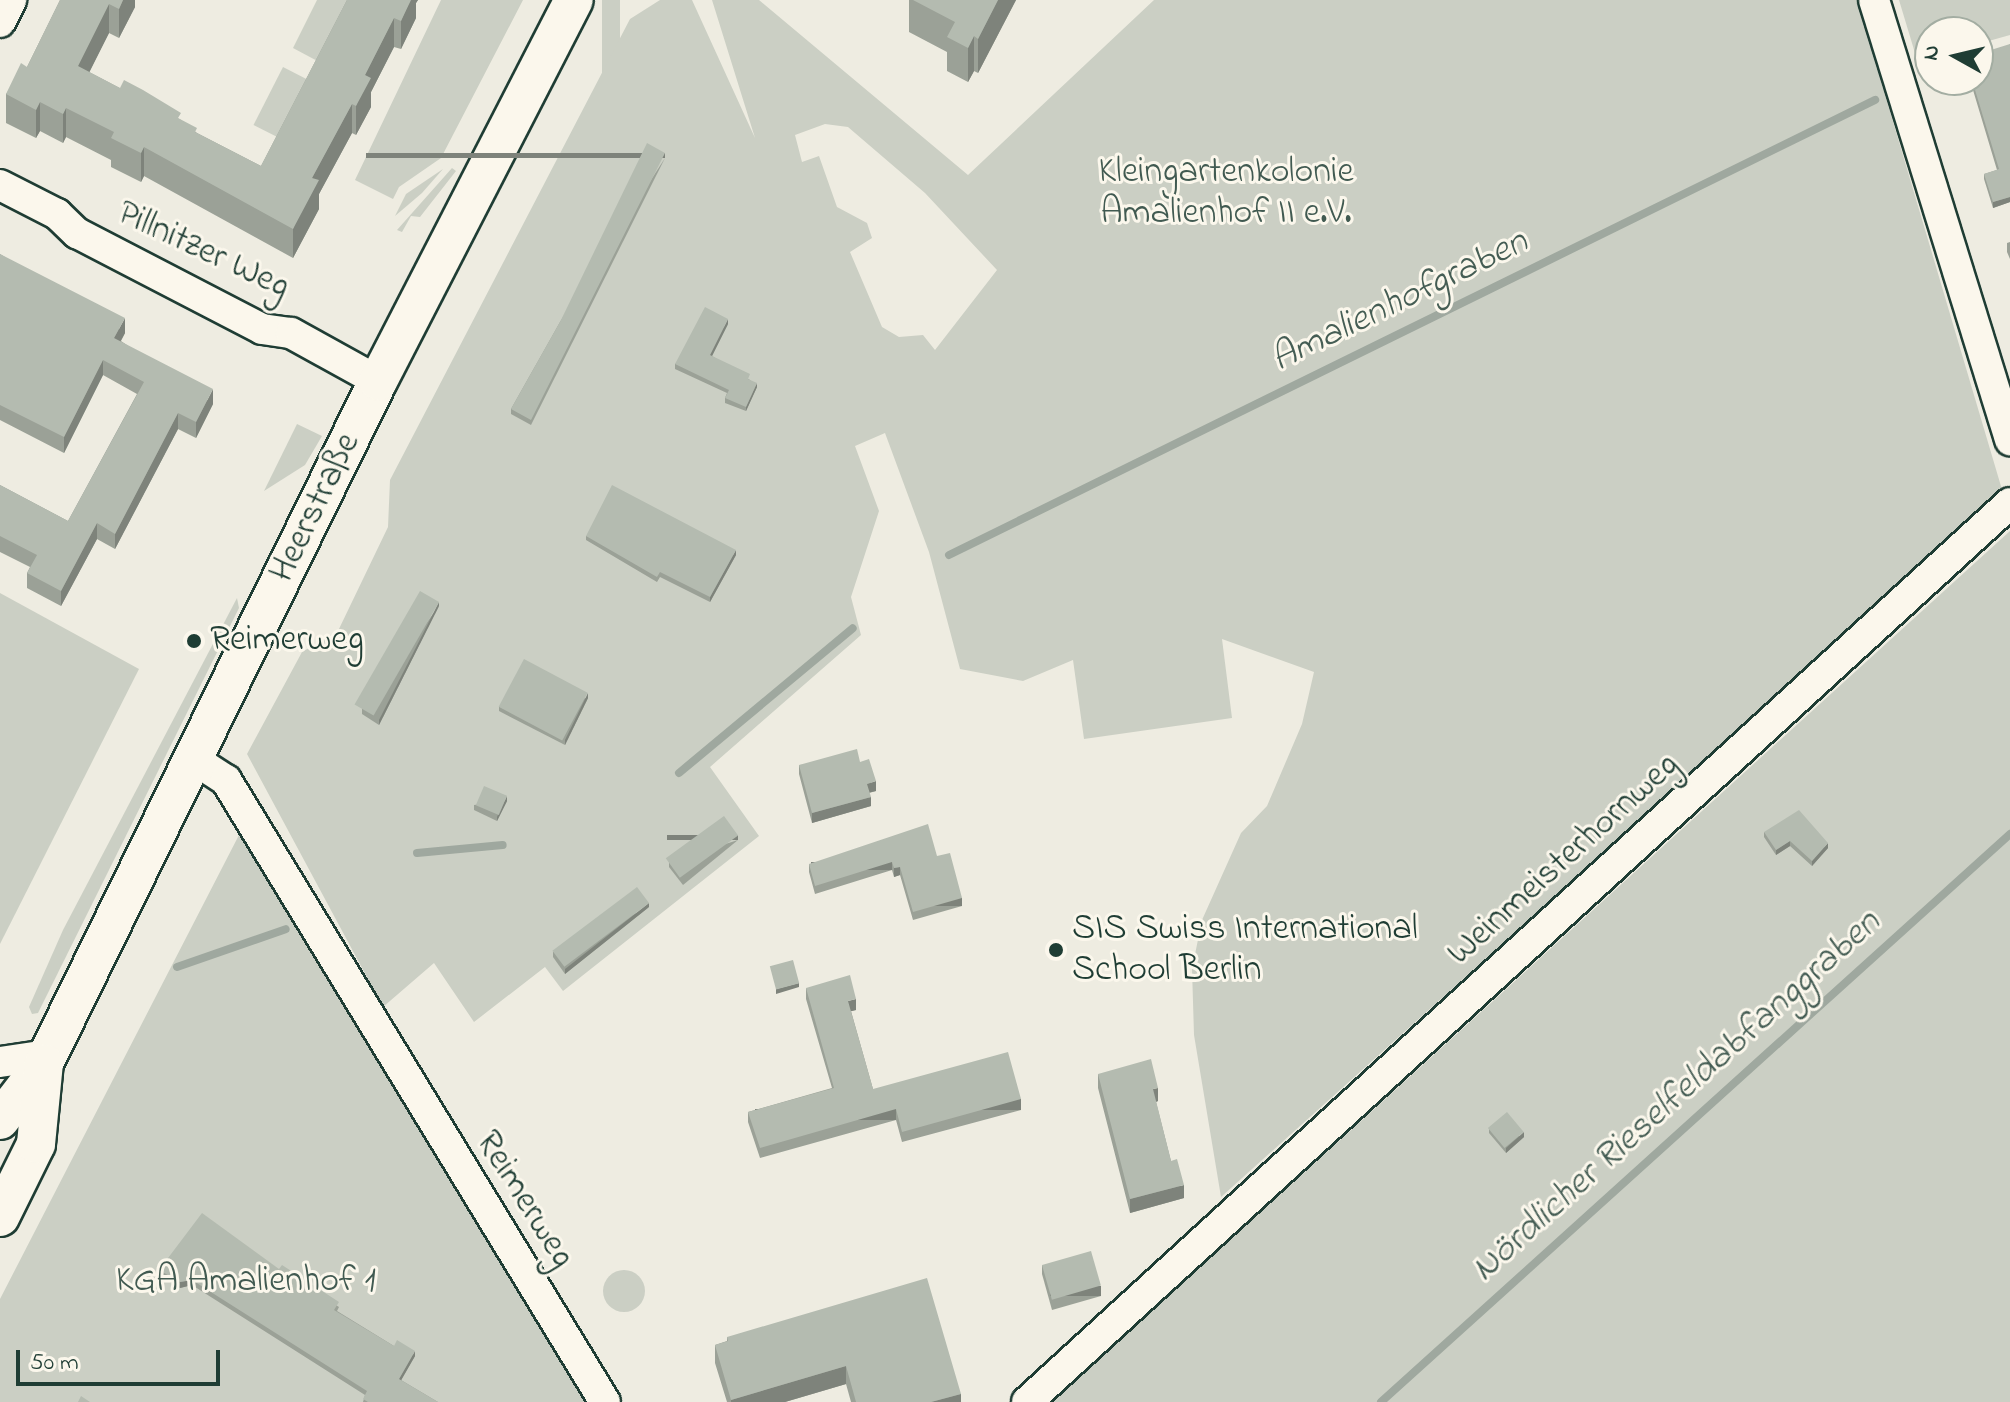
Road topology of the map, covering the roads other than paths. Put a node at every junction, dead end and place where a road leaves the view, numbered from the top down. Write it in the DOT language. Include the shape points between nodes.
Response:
graph roads {
  1 [pos="11,0"];
  2 [pos="574,0"];
  3 [pos="1874,0"];
  4 [pos="0,22"];
  5 [pos="0,185"];
  6 [pos="378,381"];
  7 [pos="2010,440"];
  8 [pos="2010,503"];
  9 [pos="195,760"];
  10 [pos="46,1059"];
  11 [pos="0,1062"];
  12 [pos="0,1120"];
  13 [pos="0,1217"];
  14 [pos="605,1402"];
  15 [pos="1027,1402"];
  1 -- 4 [label="street"];
  2 -- 6 [label="main road, Heerstraße"];
  3 -- 7 [label="street"];
  5 -- 6 [label="street, Pillnitzer Weg" via="157,275 262,329 291,333"];
  6 -- 9 [label="main road, Heerstraße"];
  8 -- 15 [label="street, Weinmeisterhornweg"];
  9 -- 10 [label="main road, Heerstraße"];
  9 -- 14 [label="street, Reimerweg" via="226,780"];
  10 -- 11 [label="street"];
  10 -- 12 [label="main road, Heerstraße"];
  10 -- 13 [label="main road, Heerstraße" via="36,1144"];
}
